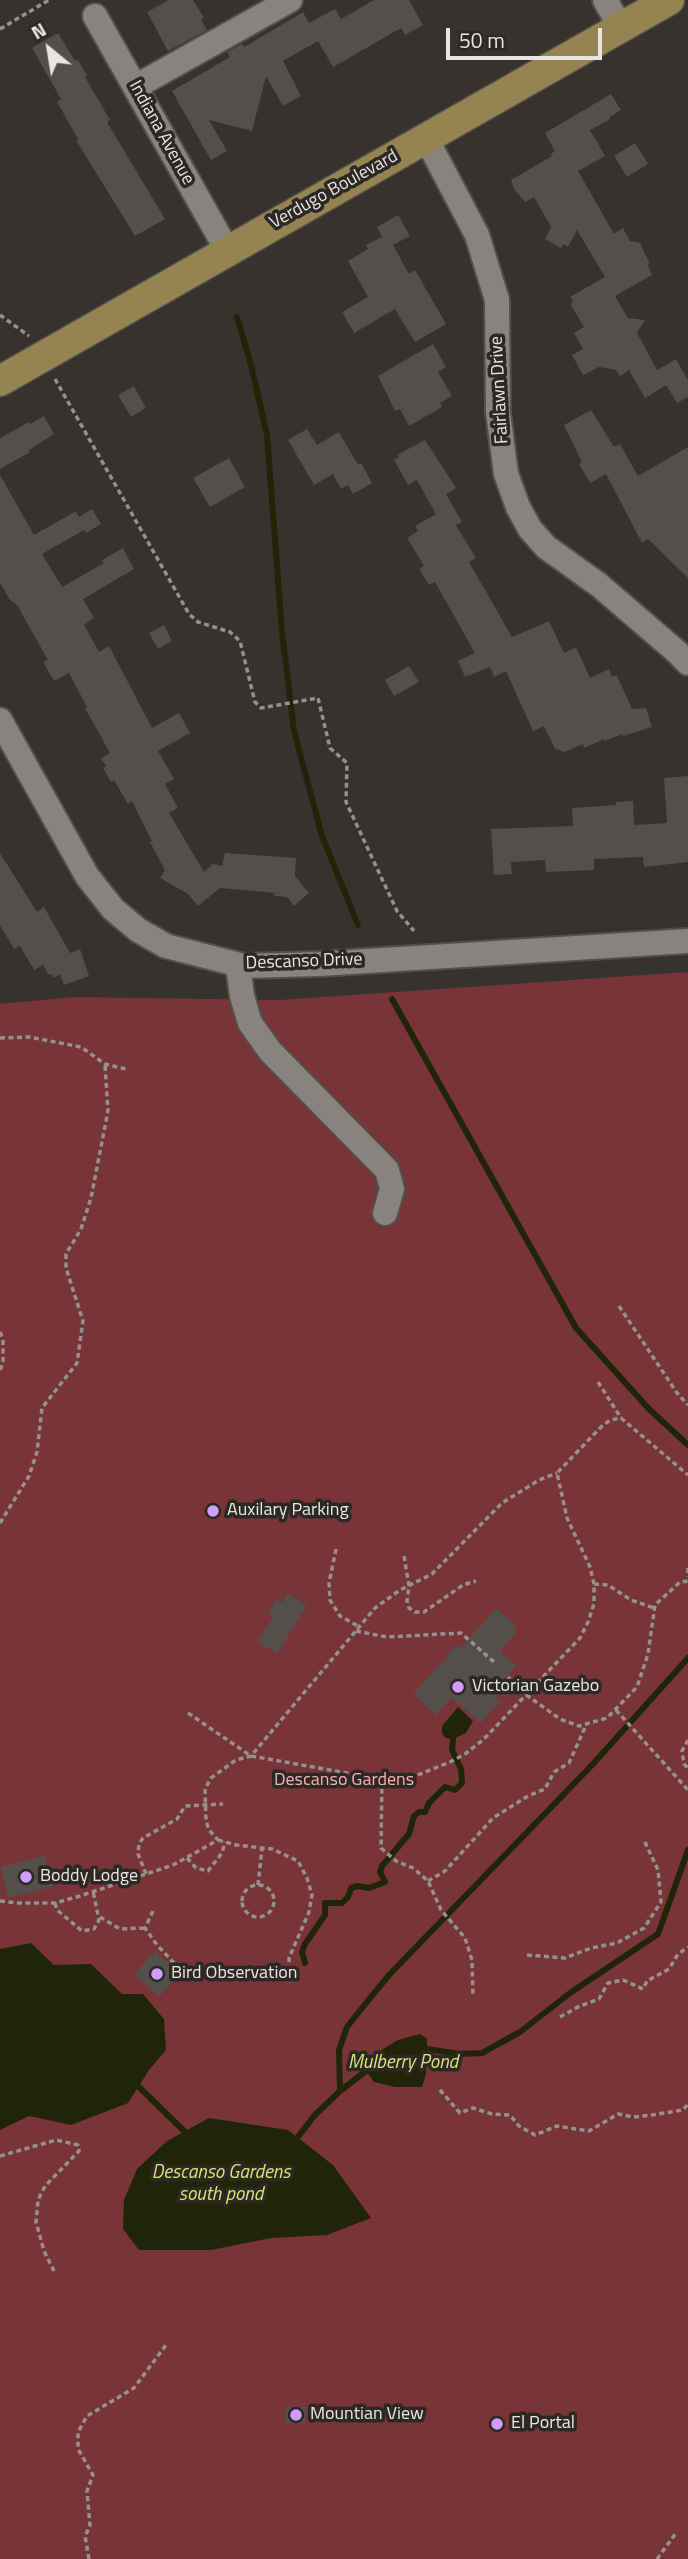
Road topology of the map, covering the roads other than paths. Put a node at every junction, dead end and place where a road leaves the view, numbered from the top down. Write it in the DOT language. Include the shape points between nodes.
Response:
graph roads {
  1 [pos="290,0"];
  2 [pos="605,0"];
  3 [pos="669,0"];
  4 [pos="95,16"];
  5 [pos="621,28"];
  6 [pos="135,87"];
  7 [pos="426,138"];
  8 [pos="227,250"];
  9 [pos="0,381"];
  10 [pos="688,663"];
  11 [pos="0,720"];
  12 [pos="8,753"];
  13 [pos="688,941"];
  14 [pos="238,965"];
  15 [pos="385,1213"];
  1 -- 6 [label="street"];
  2 -- 5 [label="street"];
  3 -- 5 [label="main road, Verdugo Boulevard"];
  4 -- 6 [label="street, Indiana Avenue"];
  5 -- 7 [label="main road, Verdugo Boulevard"];
  6 -- 8 [label="street, Indiana Avenue"];
  7 -- 8 [label="main road, Verdugo Boulevard"];
  7 -- 10 [label="street, Fairlawn Drive" via="477,235 497,300 498,412 506,474 518,507 546,547 599,585"];
  8 -- 9 [label="main road, Verdugo Boulevard"];
  11 -- 12 [label="street, Descanso Drive"];
  12 -- 14 [label="street, Descanso Drive" via="113,909 166,946"];
  13 -- 14 [label="street, Descanso Drive"];
  14 -- 15 [label="street" via="247,1014 270,1051 387,1170 392,1189"];
}
